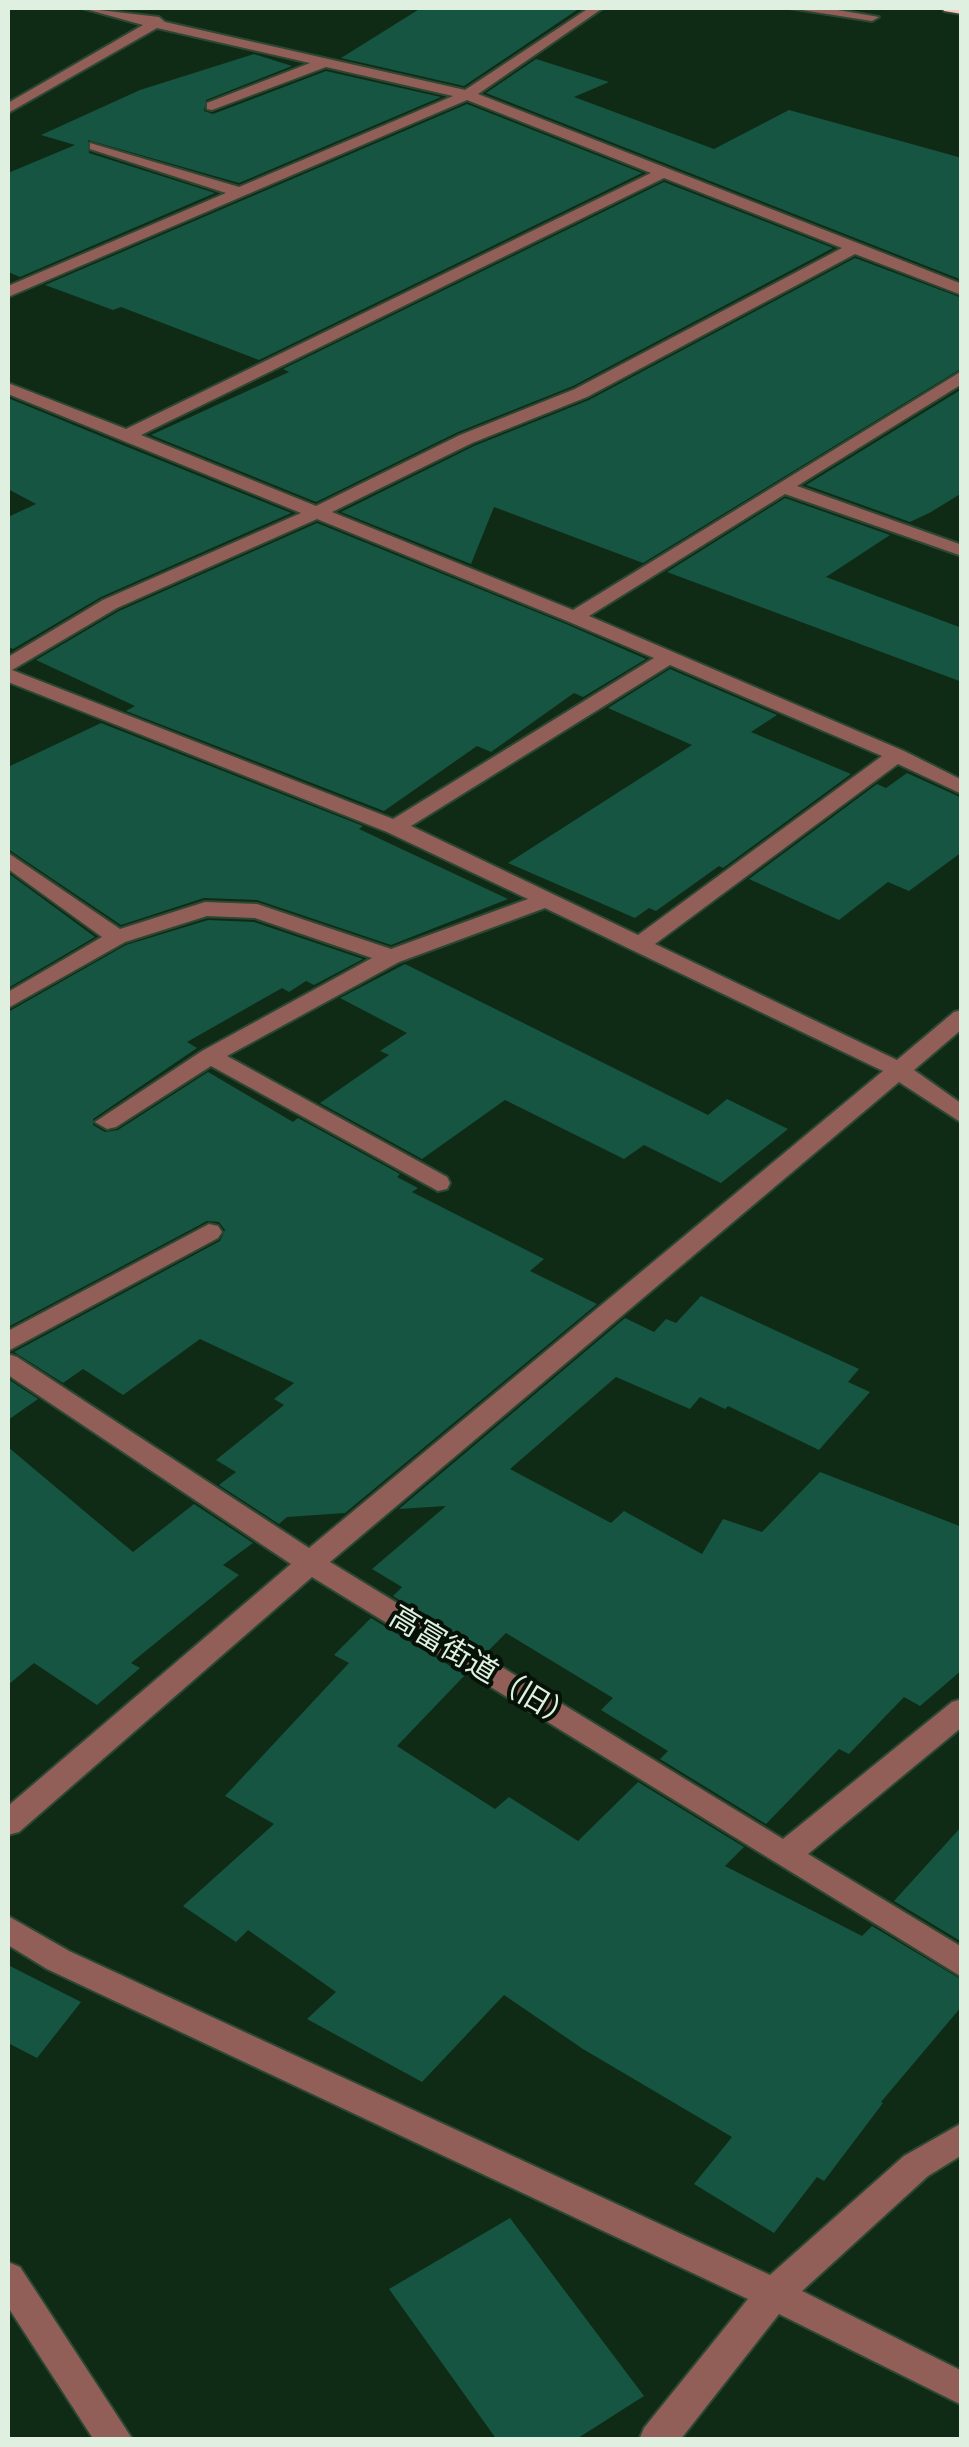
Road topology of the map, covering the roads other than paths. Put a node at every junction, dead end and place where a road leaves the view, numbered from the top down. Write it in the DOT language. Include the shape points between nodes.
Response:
graph roads {
  1 [pos="88,8"];
  2 [pos="597,8"];
  3 [pos="796,8"];
  4 [pos="950,8"];
  5 [pos="962,9"];
  6 [pos="872,17"];
  7 [pos="160,21"];
  8 [pos="326,62"];
  9 [pos="467,95"];
  10 [pos="212,106"];
  11 [pos="8,110"];
  12 [pos="95,146"];
  13 [pos="667,172"];
  14 [pos="239,192"];
  15 [pos="856,247"];
  16 [pos="962,290"];
  17 [pos="8,292"];
  18 [pos="962,376"];
  19 [pos="8,388"];
  20 [pos="126,436"];
  21 [pos="783,488"];
  22 [pos="314,514"];
  23 [pos="962,552"];
  24 [pos="574,618"];
  25 [pos="669,657"];
  26 [pos="8,665"];
  27 [pos="8,675"];
  28 [pos="897,755"];
  29 [pos="962,788"];
  30 [pos="394,826"];
  31 [pos="8,859"];
  32 [pos="546,900"];
  33 [pos="117,938"];
  34 [pos="639,945"];
  35 [pos="391,957"];
  36 [pos="8,1001"];
  37 [pos="962,1018"];
  38 [pos="210,1056"];
  39 [pos="900,1070"];
  40 [pos="962,1116"];
  41 [pos="107,1122"];
  42 [pos="438,1183"];
  43 [pos="209,1232"];
  44 [pos="8,1342"];
  45 [pos="8,1363"];
  46 [pos="310,1563"];
  47 [pos="962,1710"];
  48 [pos="8,1823"];
  49 [pos="786,1854"];
  50 [pos="8,1930"];
  51 [pos="962,1964"];
  52 [pos="962,2137"];
  53 [pos="8,2278"];
  54 [pos="774,2294"];
  55 [pos="962,2389"];
  56 [pos="114,2440"];
  57 [pos="656,2440"];
  1 -- 7 [label="street"];
  2 -- 9 [label="street"];
  3 -- 6 [label="street"];
  4 -- 5 [label="highway"];
  7 -- 8 [label="street"];
  7 -- 11 [label="street"];
  8 -- 9 [label="street"];
  8 -- 10 [label="street"];
  9 -- 13 [label="street"];
  9 -- 14 [label="street"];
  12 -- 14 [label="street"];
  13 -- 15 [label="street"];
  13 -- 20 [label="street"];
  14 -- 17 [label="street"];
  15 -- 16 [label="street"];
  15 -- 22 [label="street" via="581,394 466,439"];
  18 -- 21 [label="street"];
  19 -- 20 [label="street"];
  20 -- 22 [label="street"];
  21 -- 23 [label="street"];
  21 -- 24 [label="street"];
  22 -- 24 [label="street"];
  22 -- 26 [label="street" via="110,604"];
  24 -- 25 [label="street"];
  25 -- 28 [label="street"];
  25 -- 30 [label="street"];
  27 -- 30 [label="street"];
  28 -- 29 [label="street"];
  28 -- 34 [label="street"];
  30 -- 32 [label="street"];
  31 -- 33 [label="street"];
  32 -- 34 [label="street"];
  32 -- 35 [label="street"];
  33 -- 35 [label="street" via="205,909 257,912"];
  33 -- 36 [label="street"];
  34 -- 39 [label="street"];
  35 -- 38 [label="street"];
  37 -- 39 [label="street"];
  38 -- 41 [label="street"];
  38 -- 42 [label="street"];
  39 -- 40 [label="street"];
  39 -- 46 [label="street"];
  43 -- 44 [label="street"];
  45 -- 46 [label="street, 高富街道（旧）"];
  46 -- 48 [label="street"];
  46 -- 49 [label="street, 高富街道（旧）"];
  47 -- 49 [label="street"];
  49 -- 51 [label="street, 高富街道（旧）"];
  50 -- 54 [label="street" via="58,1960"];
  52 -- 54 [label="street" via="916,2166"];
  53 -- 56 [label="street"];
  54 -- 55 [label="street"];
  54 -- 57 [label="street"];
}
